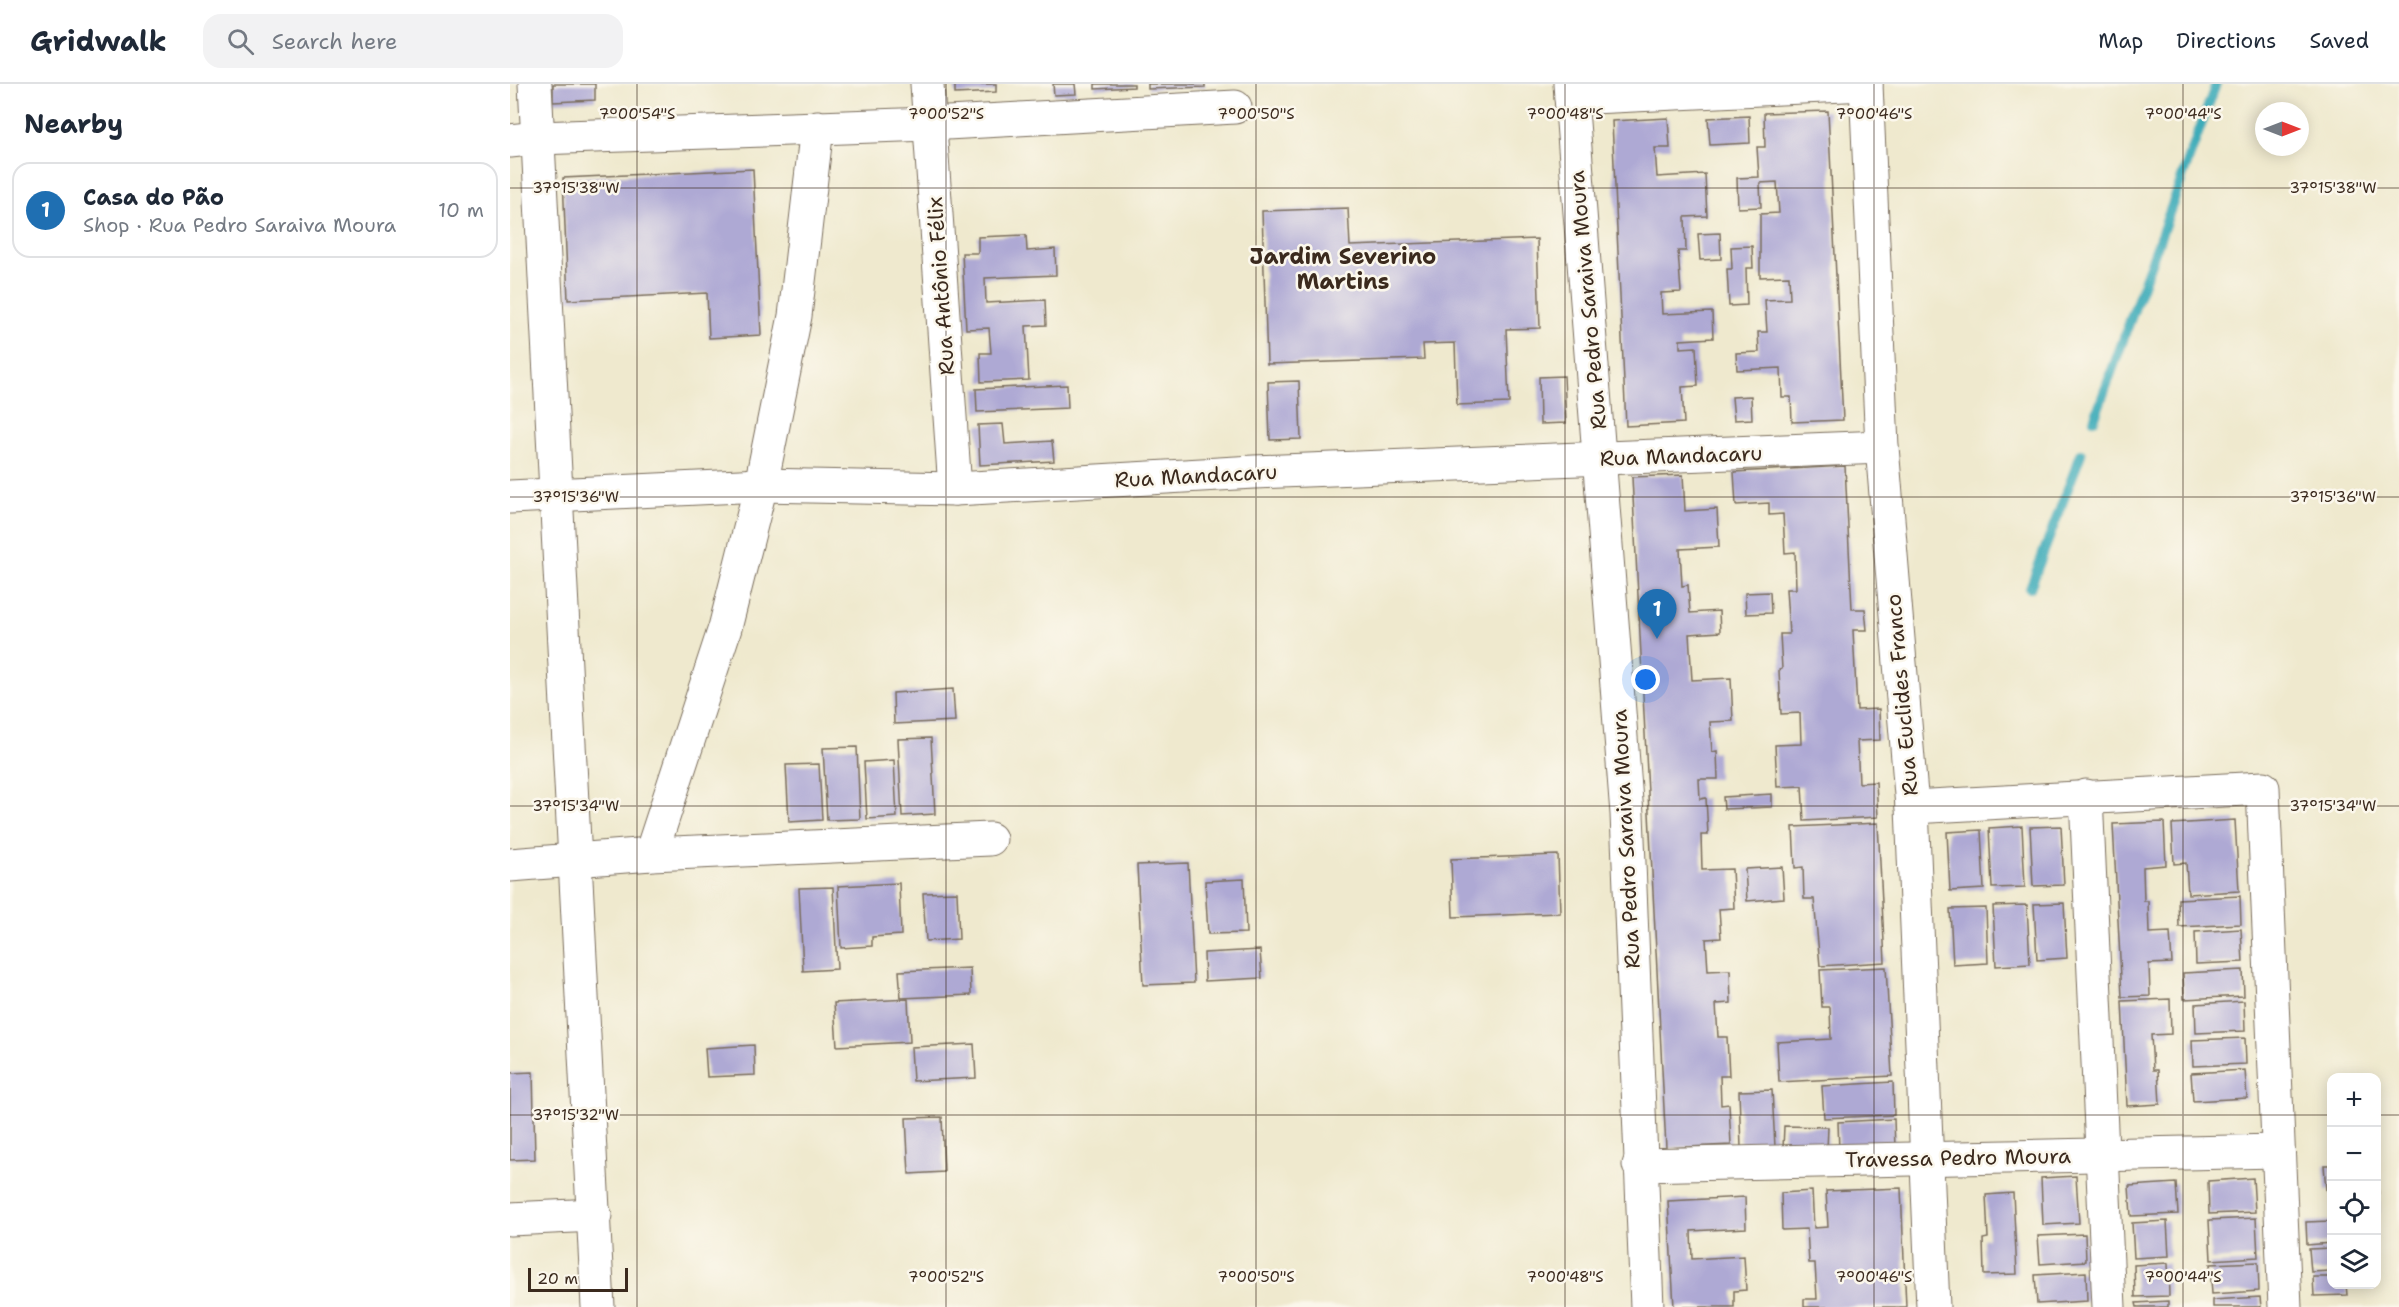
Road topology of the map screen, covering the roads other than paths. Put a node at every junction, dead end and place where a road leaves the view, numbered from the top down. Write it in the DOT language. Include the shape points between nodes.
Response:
graph roads {
  1 [pos="535,84"];
  2 [pos="927,84"];
  3 [pos="1866,84"];
  4 [pos="1571,91"];
  5 [pos="1235,107"];
  6 [pos="929,124"];
  7 [pos="816,127"];
  8 [pos="524,139"];
  9 [pos="1882,447"];
  10 [pos="1600,459"];
  11 [pos="761,485"];
  12 [pos="955,489"];
  13 [pos="558,495"];
  14 [pos="510,497"];
  15 [pos="2086,796"];
  16 [pos="1912,807"];
  17 [pos="990,839"];
  18 [pos="651,854"];
  19 [pos="576,862"];
  20 [pos="510,866"];
  21 [pos="2277,1151"];
  22 [pos="2104,1155"];
  23 [pos="1925,1160"];
  24 [pos="1640,1165"];
  25 [pos="595,1215"];
  26 [pos="510,1219"];
  27 [pos="598,1307"];
  28 [pos="1647,1307"];
  29 [pos="1933,1307"];
  30 [pos="2109,1307"];
  31 [pos="2285,1307"];
  1 -- 8 [label="street"];
  2 -- 6 [label="street, Rua Antônio Félix"];
  3 -- 4 [label="street"];
  3 -- 9 [label="street, Rua Euclides Franco"];
  4 -- 10 [label="street, Rua Pedro Saraiva Moura"];
  5 -- 6 [label="street"];
  6 -- 7 [label="street"];
  6 -- 12 [label="street, Rua Antônio Félix"];
  7 -- 8 [label="street"];
  7 -- 11 [label="street" via="795,316"];
  8 -- 13 [label="street"];
  9 -- 10 [label="street, Rua Mandacaru"];
  9 -- 16 [label="street, Rua Euclides Franco"];
  10 -- 12 [label="street, Rua Mandacaru"];
  10 -- 24 [label="street, Rua Pedro Saraiva Moura" via="1627,814"];
  11 -- 12 [label="street, Rua Mandacaru"];
  11 -- 13 [label="street, Rua Mandacaru"];
  11 -- 18 [label="street" via="725,628"];
  13 -- 14 [label="street, Rua Mandacaru"];
  13 -- 19 [label="street"];
  15 -- 16 [label="street"];
  15 -- 21 [label="street" via="2263,788"];
  15 -- 22 [label="street"];
  16 -- 23 [label="street, Rua Euclides Franco"];
  17 -- 18 [label="street"];
  18 -- 19 [label="street"];
  19 -- 20 [label="street"];
  19 -- 25 [label="street"];
  21 -- 22 [label="street, Travessa Pedro Moura"];
  21 -- 31 [label="street"];
  22 -- 23 [label="street, Travessa Pedro Moura"];
  22 -- 30 [label="street"];
  23 -- 24 [label="street, Travessa Pedro Moura"];
  23 -- 29 [label="street, Rua Euclides Franco"];
  24 -- 28 [label="street, Rua Pedro Saraiva Moura"];
  25 -- 26 [label="street"];
  25 -- 27 [label="street"];
}
